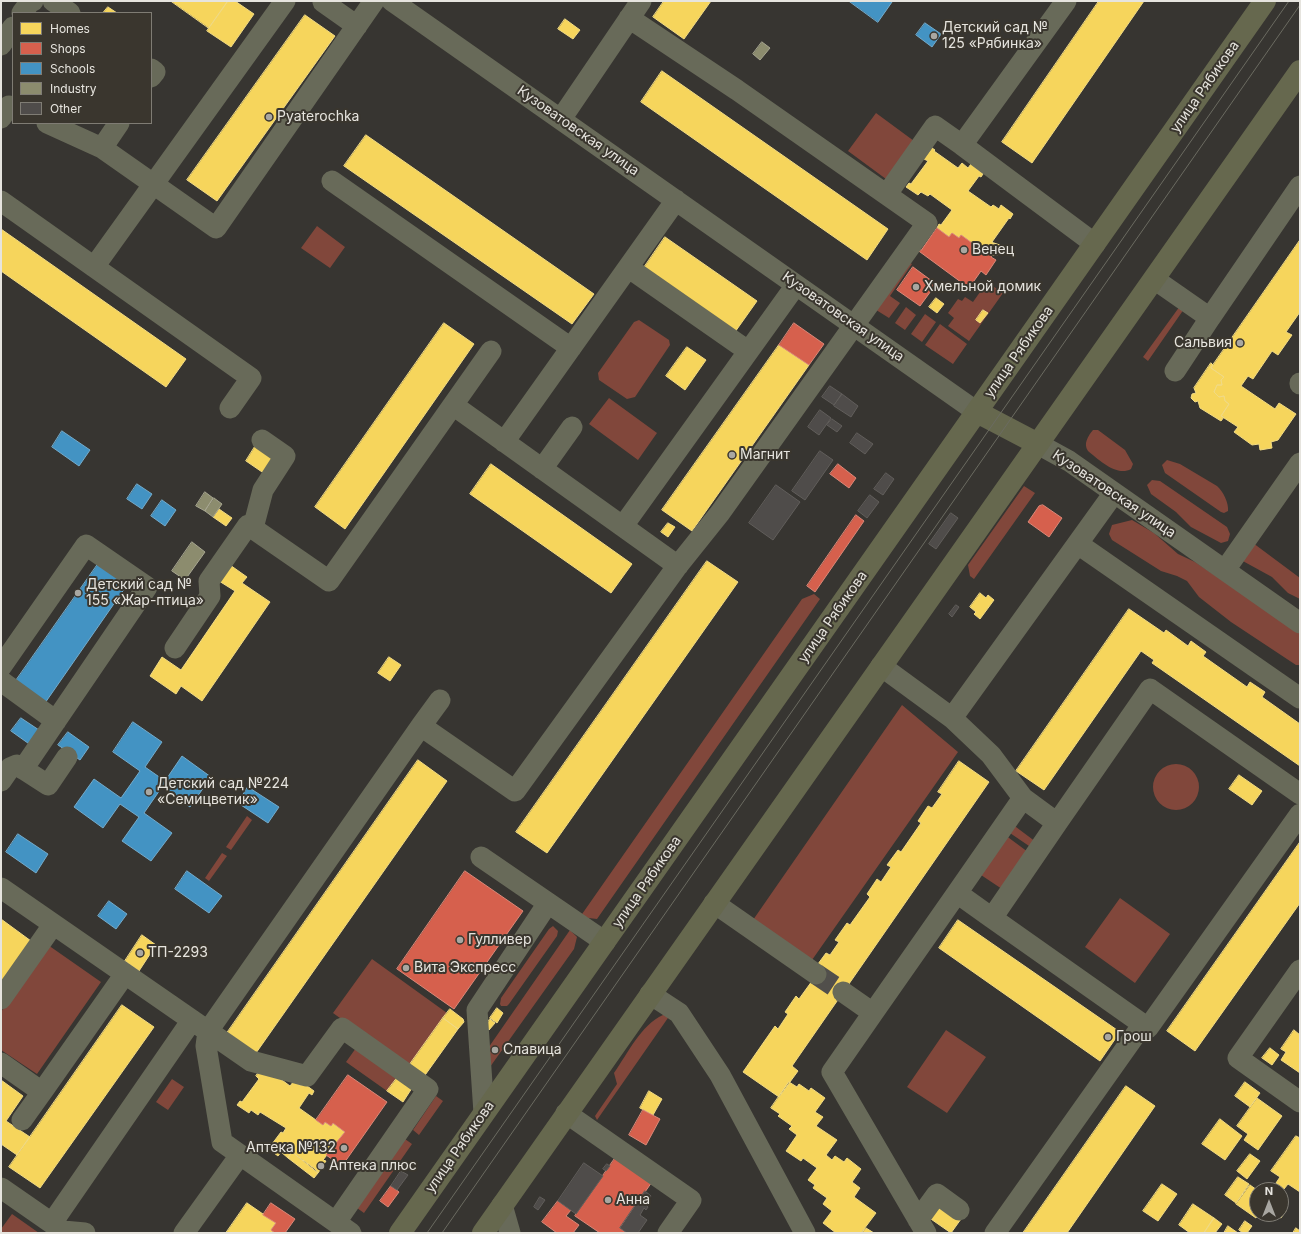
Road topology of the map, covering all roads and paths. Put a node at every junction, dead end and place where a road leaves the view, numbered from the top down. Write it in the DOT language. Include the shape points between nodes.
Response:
graph roads {
  1 [pos="33,1"];
  2 [pos="53,1"];
  3 [pos="285,1"];
  4 [pos="374,1"];
  5 [pos="392,1"];
  6 [pos="641,1"];
  7 [pos="1066,1"];
  8 [pos="1265,1"];
  9 [pos="323,2"];
  10 [pos="23,12"];
  11 [pos="69,12"];
  12 [pos="629,18"];
  13 [pos="357,26"];
  14 [pos="12,28"];
  15 [pos="1,45"];
  16 [pos="1300,71"];
  17 [pos="561,119"];
  18 [pos="49,124"];
  19 [pos="118,124"];
  20 [pos="962,145"];
  21 [pos="102,148"];
  22 [pos="332,181"];
  23 [pos="154,184"];
  24 [pos="1300,186"];
  25 [pos="886,194"];
  26 [pos="676,200"];
  27 [pos="1,201"];
  28 [pos="1095,244"];
  29 [pos="94,267"];
  30 [pos="629,268"];
  31 [pos="1154,279"];
  32 [pos="796,285"];
  33 [pos="1210,318"];
  34 [pos="854,326"];
  35 [pos="571,348"];
  36 [pos="491,350"];
  37 [pos="748,351"];
  38 [pos="1175,371"];
  39 [pos="453,405"];
  40 [pos="230,408"];
  41 [pos="977,412"];
  42 [pos="572,427"];
  43 [pos="262,440"];
  44 [pos="504,442"];
  45 [pos="1038,444"];
  46 [pos="1300,463"];
  47 [pos="542,469"];
  48 [pos="1114,493"];
  49 [pos="623,526"];
  50 [pos="253,528"];
  51 [pos="1078,544"];
  52 [pos="678,566"];
  53 [pos="1225,570"];
  54 [pos="1300,623"];
  55 [pos="174,648"];
  56 [pos="881,666"];
  57 [pos="1,667"];
  58 [pos="1,681"];
  59 [pos="1300,698"];
  60 [pos="440,700"];
  61 [pos="952,718"];
  62 [pos="56,721"];
  63 [pos="421,726"];
  64 [pos="67,757"];
  65 [pos="9,770"];
  66 [pos="1300,794"];
  67 [pos="1023,798"];
  68 [pos="1300,814"];
  69 [pos="1057,823"];
  70 [pos="481,857"];
  71 [pos="1,888"];
  72 [pos="957,893"];
  73 [pos="548,903"];
  74 [pos="714,903"];
  75 [pos="992,918"];
  76 [pos="53,924"];
  77 [pos="605,942"];
  78 [pos="1300,970"];
  79 [pos="125,974"];
  80 [pos="816,974"];
  81 [pos="843,992"];
  82 [pos="650,994"];
  83 [pos="1,999"];
  84 [pos="872,1013"];
  85 [pos="1143,1024"];
  86 [pos="200,1026"];
  87 [pos="1,1064"];
  88 [pos="42,1092"];
  89 [pos="1300,1102"];
  90 [pos="484,1113"];
  91 [pos="566,1113"];
  92 [pos="22,1120"];
  93 [pos="240,1155"];
  94 [pos="1,1188"];
  95 [pos="502,1205"];
  96 [pos="959,1210"];
  97 [pos="922,1226"];
  98 [pos="335,1227"];
  99 [pos="59,1229"];
  100 [pos="85,1233"];
  101 [pos="184,1233"];
  102 [pos="400,1233"];
  103 [pos="483,1233"];
  104 [pos="510,1233"];
  105 [pos="668,1233"];
  106 [pos="805,1233"];
  107 [pos="995,1233"];
  1 -- 10 [label="street"];
  2 -- 11 [label="street"];
  3 -- 23 [label="street"];
  4 -- 13 [label="street"];
  5 -- 17 [label="street, Кузоватовская улица"];
  6 -- 12 [label="street"];
  7 -- 20 [label="street"];
  8 -- 28 [label="main road, улица Рябикова"];
  9 -- 13 [label="street"];
  12 -- 17 [label="street"];
  12 -- 25 [label="street"];
  13 -- 23 [label="street" via="216,228"];
  14 -- 15 [label="street"];
  16 -- 31 [label="main road"];
  17 -- 26 [label="street, Кузоватовская улица"];
  18 -- 21 [label="street"];
  19 -- 21 [label="street"];
  20 -- 25 [label="street" via="935,126"];
  20 -- 28 [label="street"];
  21 -- 23 [label="street"];
  22 -- 35 [label="street"];
  23 -- 29 [label="street"];
  24 -- 33 [label="street"];
  25 -- 34 [label="street" via="927,223"];
  26 -- 30 [label="street"];
  26 -- 32 [label="street, Кузоватовская улица"];
  27 -- 29 [label="street"];
  28 -- 41 [label="main road, улица Рябикова"];
  29 -- 40 [label="street" via="251,378"];
  30 -- 35 [label="street"];
  30 -- 37 [label="street"];
  31 -- 33 [label="street"];
  31 -- 45 [label="main road"];
  32 -- 34 [label="street, Кузоватовская улица"];
  32 -- 37 [label="street"];
  33 -- 38 [label="street"];
  34 -- 41 [label="street, Кузоватовская улица"];
  34 -- 52 [label="street" via="720,513"];
  35 -- 44 [label="street"];
  36 -- 39 [label="street"];
  37 -- 49 [label="street"];
  39 -- 44 [label="street"];
  39 -- 50 [label="street" via="329,580"];
  41 -- 45 [label="main road, Кузоватовская улица"];
  41 -- 77 [label="main road, улица Рябикова"];
  42 -- 47 [label="street"];
  43 -- 50 [label="street" via="285,456 263,490"];
  44 -- 47 [label="street"];
  45 -- 48 [label="street, Кузоватовская улица" via="1069,461"];
  45 -- 56 [label="main road"];
  46 -- 53 [label="street"];
  47 -- 49 [label="street"];
  48 -- 51 [label="street"];
  48 -- 53 [label="street, Кузоватовская улица"];
  49 -- 52 [label="street"];
  50 -- 55 [label="street" via="248,524 209,582 210,596"];
  51 -- 59 [label="street"];
  51 -- 61 [label="street"];
  52 -- 63 [label="street" via="515,791"];
  53 -- 54 [label="street, Кузоватовская улица"];
  56 -- 61 [label="street"];
  56 -- 74 [label="main road"];
  57 -- 62 [label="street" via="86,545 147,587"];
  58 -- 62 [label="street"];
  60 -- 63 [label="street"];
  61 -- 67 [label="street" via="991,755"];
  62 -- 65 [label="street"];
  63 -- 86 [label="street"];
  64 -- 65 [label="street" via="48,785"];
  66 -- 69 [label="street" via="1150,689"];
  67 -- 69 [label="street"];
  67 -- 72 [label="street"];
  68 -- 85 [label="street" via="1148,1028"];
  69 -- 75 [label="street"];
  70 -- 73 [label="street"];
  71 -- 76 [label="street"];
  72 -- 75 [label="street"];
  72 -- 84 [label="street"];
  73 -- 77 [label="street"];
  73 -- 90 [label="street" via="477,1010"];
  74 -- 80 [label="street"];
  74 -- 82 [label="main road"];
  75 -- 85 [label="street"];
  76 -- 79 [label="street"];
  76 -- 83 [label="street"];
  77 -- 90 [label="main road, улица Рябикова"];
  78 -- 89 [label="street" via="1238,1058"];
  79 -- 86 [label="street"];
  79 -- 88 [label="street"];
  81 -- 84 [label="street"];
  82 -- 91 [label="main road"];
  82 -- 106 [label="street" via="679,1013 720,1075"];
  84 -- 97 [label="street" via="832,1072"];
  85 -- 107 [label="street"];
  86 -- 93 [label="street" via="206,1046 222,1142"];
  86 -- 98 [label="street" via="251,1061 307,1076 342,1028 428,1090"];
  86 -- 99 [label="street"];
  87 -- 88 [label="street"];
  88 -- 92 [label="street"];
  90 -- 102 [label="main road, улица Рябикова"];
  91 -- 95 [label="main road"];
  91 -- 105 [label="street" via="691,1200"];
  93 -- 98 [label="street"];
  93 -- 101 [label="street"];
  94 -- 99 [label="street"];
  95 -- 103 [label="main road"];
  95 -- 104 [label="street"];
  96 -- 97 [label="street" via="937,1194"];
  99 -- 100 [label="street"];
}
